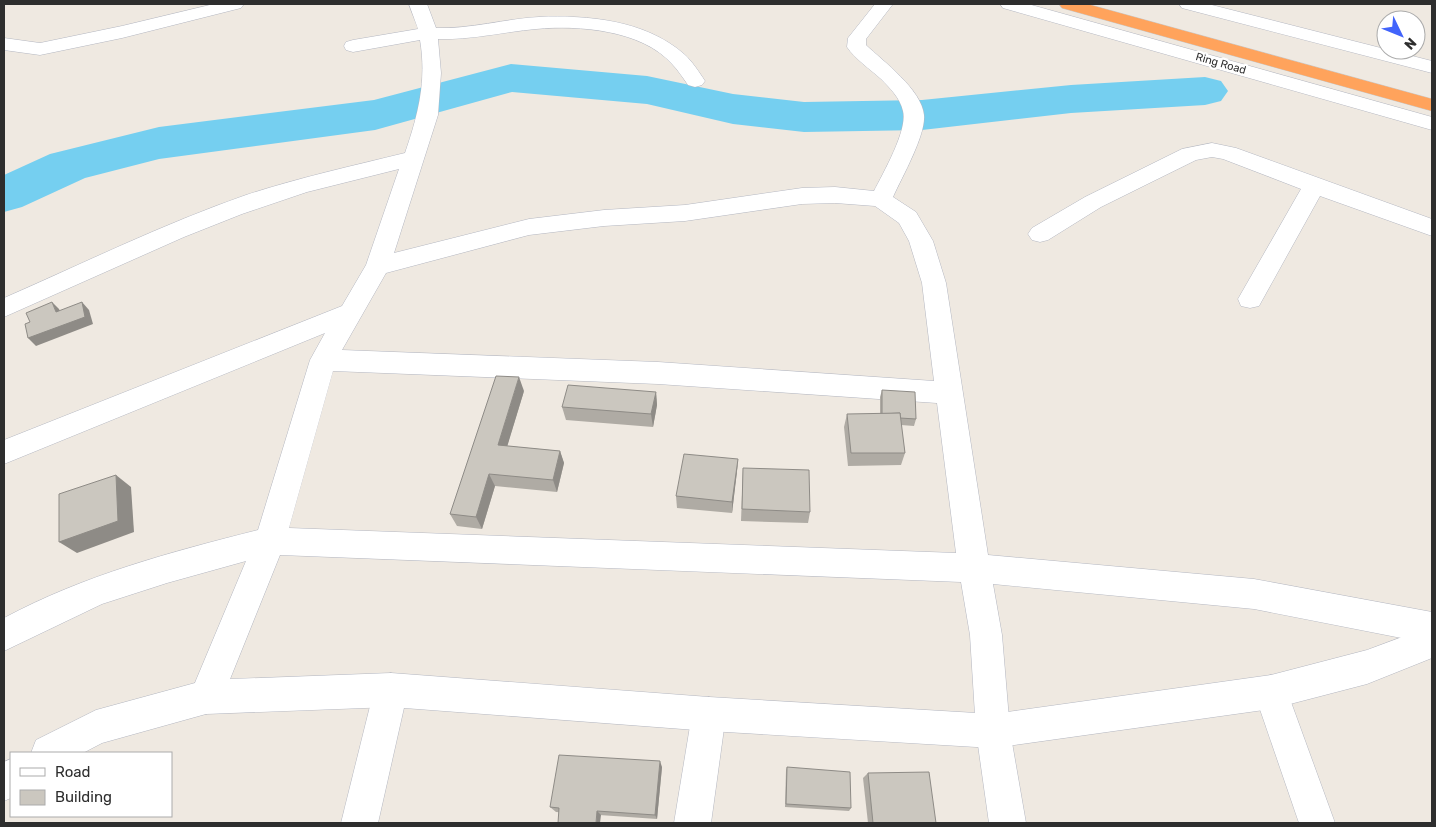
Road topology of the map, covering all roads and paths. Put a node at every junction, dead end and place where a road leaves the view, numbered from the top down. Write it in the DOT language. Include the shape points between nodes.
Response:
graph roads {
  1 [pos="235,4"];
  2 [pos="418,4"];
  3 [pos="884,4"];
  4 [pos="1009,4"];
  5 [pos="1068,4"];
  6 [pos="1133,4"];
  7 [pos="1188,4"];
  8 [pos="202,8"];
  9 [pos="429,33"];
  10 [pos="4,44"];
  11 [pos="353,46"];
  12 [pos="40,49"];
  13 [pos="4,57"];
  14 [pos="1432,68"];
  15 [pos="695,81"];
  16 [pos="1432,86"];
  17 [pos="1432,105"];
  18 [pos="1432,124"];
  19 [pos="414,158"];
  20 [pos="1314,186"];
  21 [pos="881,198"];
  22 [pos="1432,228"];
  23 [pos="1040,234"];
  24 [pos="378,266"];
  25 [pos="1250,299"];
  26 [pos="4,308"];
  27 [pos="352,312"];
  28 [pos="323,360"];
  29 [pos="949,393"];
  30 [pos="4,452"];
  31 [pos="270,541"];
  32 [pos="974,568"];
  33 [pos="1432,628"];
  34 [pos="4,635"];
  35 [pos="1432,642"];
  36 [pos="392,690"];
  37 [pos="1271,692"];
  38 [pos="206,698"];
  39 [pos="709,714"];
  40 [pos="994,731"];
  41 [pos="51,752"];
  42 [pos="359,823"];
  43 [pos="692,823"];
  44 [pos="1008,823"];
  45 [pos="1317,823"];
  1 -- 8 [label="street"];
  2 -- 9 [label="street"];
  3 -- 21 [label="street" via="856,38 856,47 910,101 913,123"];
  4 -- 18 [label="street, Ring Road"];
  5 -- 17 [label="highway, Ring Road"];
  6 -- 16 [label="highway"];
  7 -- 14 [label="street"];
  8 -- 12 [label="street" via="122,32"];
  9 -- 11 [label="street"];
  9 -- 15 [label="street" via="457,34 538,23 592,24 629,31 657,42 679,60"];
  9 -- 19 [label="street" via="432,92"];
  10 -- 12 [label="street"];
  12 -- 13 [label="street"];
  19 -- 24 [label="street"];
  19 -- 26 [label="street" via="309,184 234,208"];
  20 -- 22 [label="street"];
  20 -- 23 [label="street" via="1212,150 1190,154 1093,202"];
  20 -- 25 [label="street"];
  21 -- 24 [label="street" via="802,196 685,213 529,227"];
  21 -- 29 [label="street" via="908,218 921,241 934,283"];
  24 -- 27 [label="street"];
  27 -- 28 [label="street"];
  27 -- 30 [label="street"];
  28 -- 29 [label="street" via="658,373"];
  28 -- 31 [label="street"];
  29 -- 32 [label="street"];
  31 -- 32 [label="street"];
  31 -- 34 [label="street" via="172,565 84,596"];
  31 -- 38 [label="street"];
  32 -- 33 [label="street" via="1254,594"];
  32 -- 40 [label="street" via="986,635"];
  35 -- 37 [label="street" via="1368,667"];
  36 -- 38 [label="street"];
  36 -- 39 [label="street"];
  36 -- 42 [label="street"];
  37 -- 40 [label="street"];
  37 -- 45 [label="street"];
  38 -- 41 [label="street" via="96,727"];
  39 -- 40 [label="street"];
  39 -- 43 [label="street"];
  40 -- 44 [label="street"];
}
